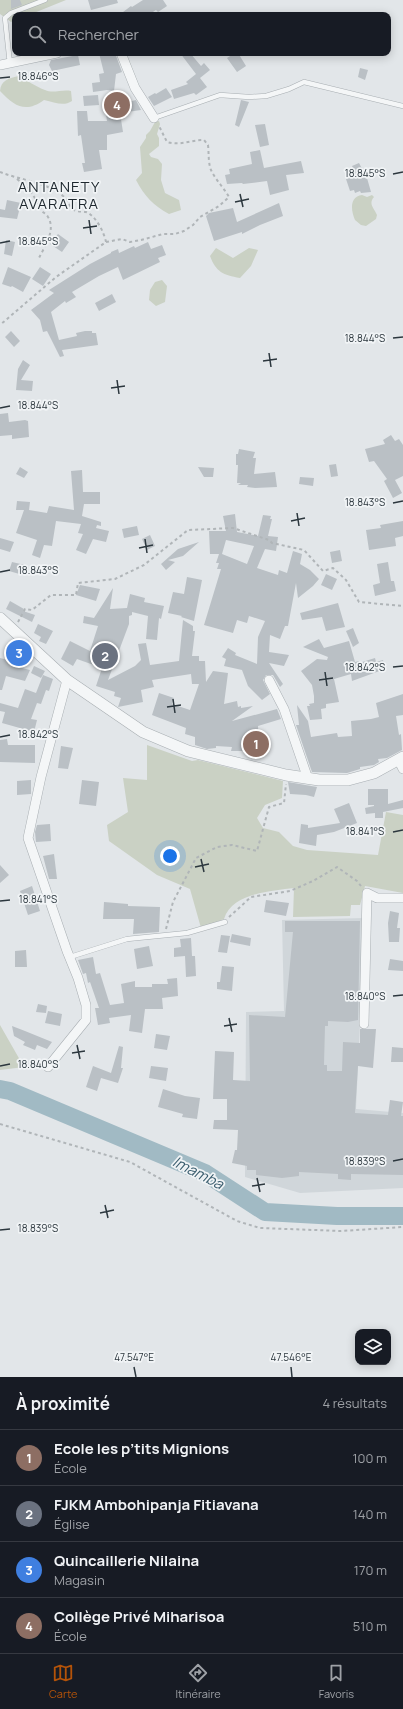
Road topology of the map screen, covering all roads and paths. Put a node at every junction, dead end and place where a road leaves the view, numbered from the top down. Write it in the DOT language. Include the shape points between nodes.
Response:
graph roads {
  1 [pos="45,0"];
  2 [pos="14,12"];
  3 [pos="12,13"];
  4 [pos="44,56"];
  5 [pos="122,56"];
  6 [pos="10,64"];
  7 [pos="0,65"];
  8 [pos="403,106"];
  9 [pos="154,118"];
  10 [pos="0,172"];
  11 [pos="16,178"];
  12 [pos="106,242"];
  13 [pos="39,258"];
  14 [pos="0,325"];
  15 [pos="403,606"];
  16 [pos="0,618"];
  17 [pos="13,631"];
  18 [pos="67,680"];
  19 [pos="269,680"];
  20 [pos="402,762"];
  21 [pos="286,775"];
  22 [pos="308,779"];
  23 [pos="367,893"];
  24 [pos="403,898"];
  25 [pos="224,922"];
  26 [pos="164,936"];
  27 [pos="70,957"];
  28 [pos="364,1024"];
  29 [pos="48,1068"];
  30 [pos="0,1124"];
  31 [pos="403,1228"];
  1 -- 2 [label="lane"];
  3 -- 6 [label="lane" via="4,18"];
  4 -- 6 [label="street"];
  5 -- 9 [label="street" via="135,88"];
  6 -- 7 [label="street"];
  8 -- 9 [label="lane" via="304,82 266,96 220,95"];
  9 -- 12 [label="path" via="167,142 175,144 204,140 208,145 212,172 229,197 184,231 130,242 122,239"];
  10 -- 11 [label="path"];
  11 -- 12 [label="path" via="46,187 63,196 76,211 91,214 104,232"];
  11 -- 13 [label="path" via="33,194 40,209 48,216 51,228"];
  12 -- 14 [label="path" via="56,277"];
  15 -- 17 [label="path" via="359,602 346,580 333,568 323,571 304,550 272,544 269,540 233,528 188,530 144,565 115,579 78,583 76,595 51,595 32,610 25,609"];
  16 -- 17 [label="street"];
  17 -- 18 [label="street"];
  18 -- 21 [label="street" via="143,732 188,751"];
  18 -- 27 [label="street" via="28,838"];
  19 -- 22 [label="street" via="284,709"];
  20 -- 22 [label="street" via="348,780"];
  21 -- 22 [label="street"];
  21 -- 26 [label="path" via="284,803 269,806 257,851 232,845 217,847 196,858 173,902"];
  23 -- 24 [label="street" via="377,898"];
  23 -- 25 [label="path" via="357,881 337,867 290,891 252,897"];
  23 -- 28 [label="street"];
  25 -- 26 [label="lane" via="186,933"];
  26 -- 27 [label="lane" via="128,939"];
  27 -- 29 [label="street" via="86,1005 86,1020"];
  30 -- 31 [label="path" via="130,1162 237,1221 260,1228 342,1231"];
}
